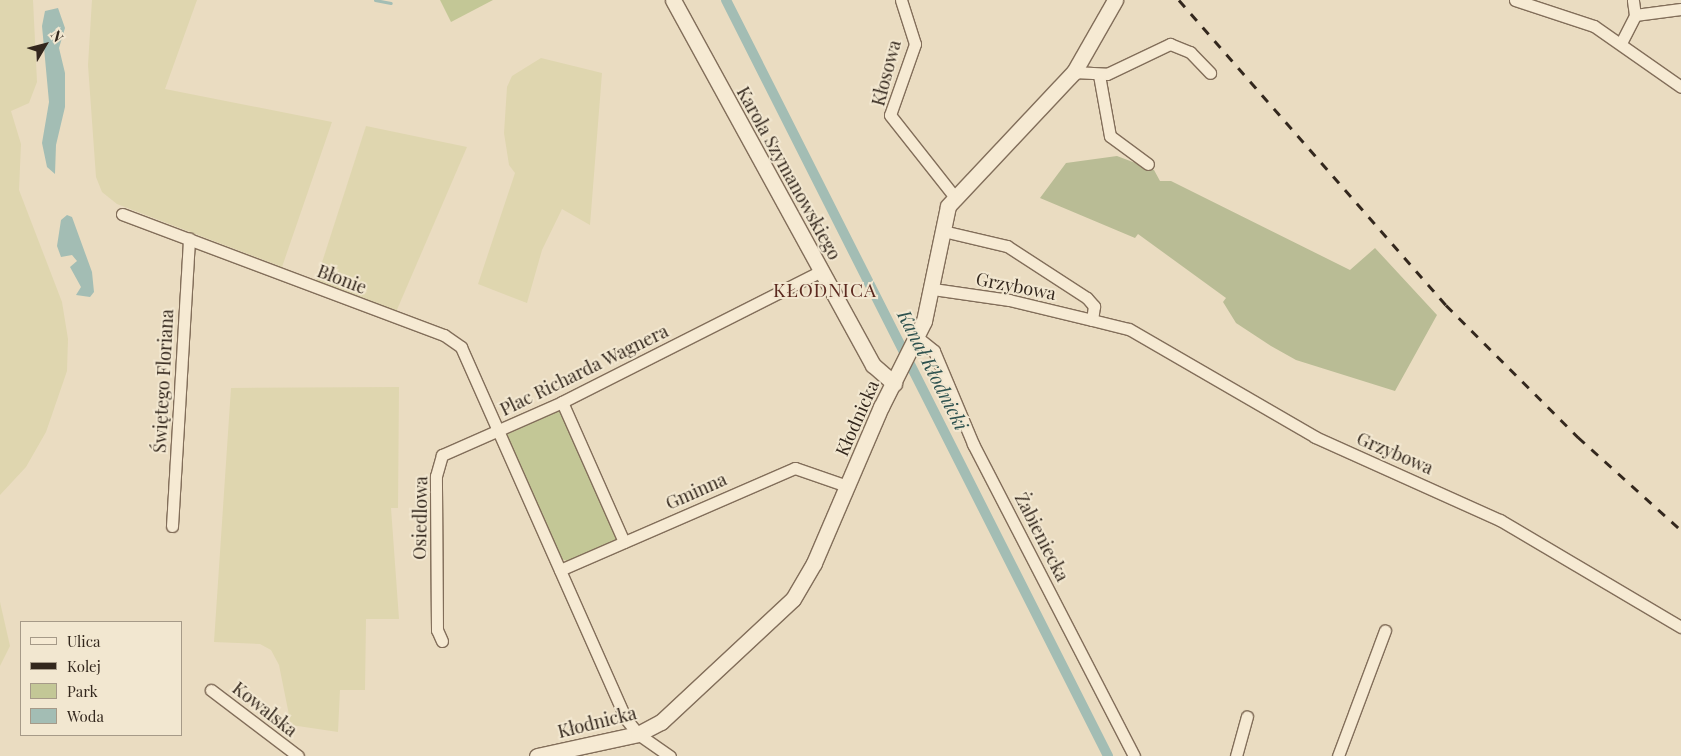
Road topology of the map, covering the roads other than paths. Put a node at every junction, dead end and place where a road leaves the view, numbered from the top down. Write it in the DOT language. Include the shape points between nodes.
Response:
graph roads {
  1 [pos="673,0"];
  2 [pos="901,0"];
  3 [pos="1115,0"];
  4 [pos="1515,0"];
  5 [pos="1633,0"];
  6 [pos="1681,8"];
  7 [pos="1635,15"];
  8 [pos="1621,43"];
  9 [pos="1074,72"];
  10 [pos="1210,73"];
  11 [pos="1099,75"];
  12 [pos="1681,87"];
  13 [pos="1148,164"];
  14 [pos="954,196"];
  15 [pos="122,214"];
  16 [pos="943,231"];
  17 [pos="189,239"];
  18 [pos="821,271"];
  19 [pos="933,289"];
  20 [pos="1092,320"];
  21 [pos="916,341"];
  22 [pos="894,383"];
  23 [pos="562,402"];
  24 [pos="498,431"];
  25 [pos="847,486"];
  26 [pos="172,526"];
  27 [pos="624,542"];
  28 [pos="560,570"];
  29 [pos="1681,627"];
  30 [pos="1385,630"];
  31 [pos="442,641"];
  32 [pos="211,690"];
  33 [pos="1247,716"];
  34 [pos="638,734"];
  35 [pos="298,756"];
  36 [pos="537,756"];
  37 [pos="670,756"];
  38 [pos="1134,756"];
  39 [pos="1236,756"];
  40 [pos="1338,756"];
  1 -- 18 [label="main road, Karola Szymanowskiego"];
  2 -- 14 [label="street, Kłosowa" via="915,44 890,115"];
  3 -- 9 [label="main road, Kłodnicka"];
  4 -- 8 [label="street" via="1570,15"];
  5 -- 7 [label="street"];
  6 -- 7 [label="street"];
  7 -- 8 [label="street"];
  8 -- 12 [label="street"];
  9 -- 11 [label="street"];
  9 -- 14 [label="main road, Kłodnicka"];
  10 -- 11 [label="street" via="1190,52 1170,44 1135,64"];
  11 -- 13 [label="street" via="1110,136"];
  14 -- 16 [label="main road, Kłodnicka"];
  15 -- 17 [label="street, Błonie"];
  16 -- 19 [label="main road, Kłodnicka"];
  16 -- 20 [label="street, Grzybowa" via="1007,246 1086,298 1094,306"];
  17 -- 24 [label="street, Błonie" via="444,335 462,347"];
  17 -- 26 [label="street, Świętego Floriana"];
  18 -- 22 [label="main road, Karola Szymanowskiego" via="873,365"];
  18 -- 23 [label="street, Plac Richarda Wagnera"];
  19 -- 20 [label="street, Grzybowa" via="1009,300"];
  19 -- 21 [label="main road, Kłodnicka"];
  20 -- 29 [label="street, Grzybowa" via="1128,329 1308,433 1500,520"];
  21 -- 22 [label="main road, Kłodnicka"];
  21 -- 38 [label="street, Żabieniecka" via="934,351 973,444"];
  22 -- 25 [label="main road, Kłodnicka"];
  23 -- 24 [label="street, Plac Richarda Wagnera"];
  23 -- 27 [label="street"];
  24 -- 28 [label="street, Plac Richarda Wagnera"];
  24 -- 31 [label="street, Osiedlowa" via="442,455 436,476 437,630"];
  25 -- 27 [label="street, Gminna" via="795,468"];
  25 -- 34 [label="main road, Kłodnicka" via="793,598 687,701"];
  27 -- 28 [label="street, Gminna"];
  28 -- 34 [label="street" via="626,719"];
  30 -- 40 [label="street"];
  32 -- 35 [label="street, Kowalska"];
  33 -- 39 [label="street"];
  34 -- 36 [label="main road, Kłodnicka"];
  34 -- 37 [label="street"];
}
